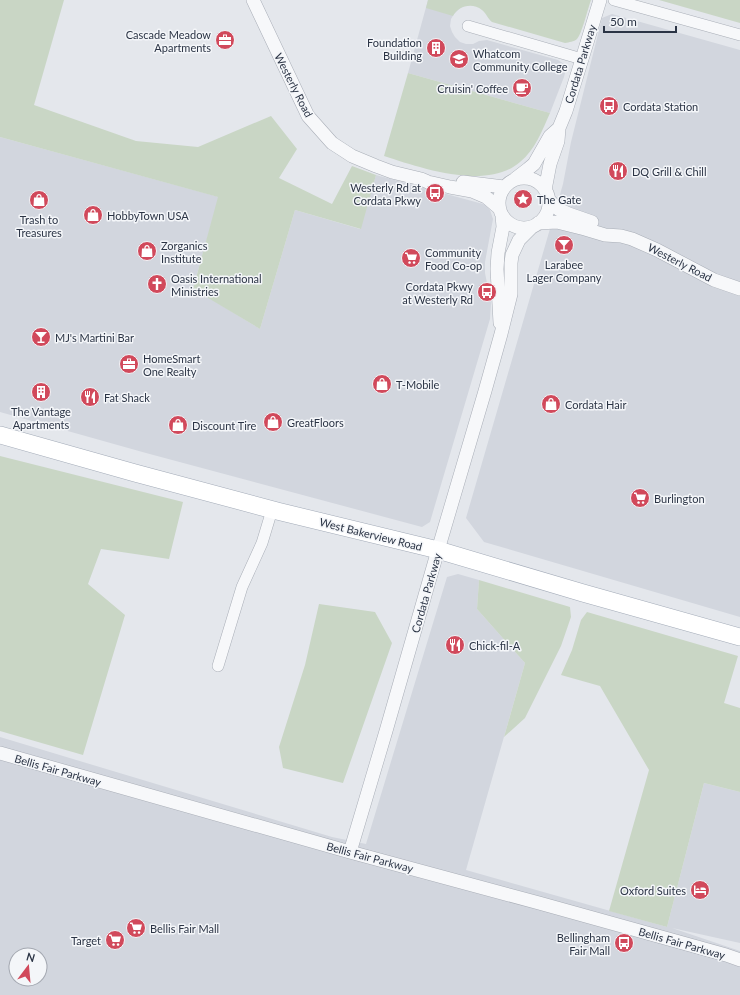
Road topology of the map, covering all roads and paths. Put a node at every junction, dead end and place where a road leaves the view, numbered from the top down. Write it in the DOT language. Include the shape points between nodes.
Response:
graph roads {
  1 [pos="253,0"];
  2 [pos="600,0"];
  3 [pos="614,0"];
  4 [pos="468,26"];
  5 [pos="740,35"];
  6 [pos="582,59"];
  7 [pos="559,128"];
  8 [pos="422,178"];
  9 [pos="509,183"];
  10 [pos="547,195"];
  11 [pos="500,211"];
  12 [pos="535,225"];
  13 [pos="620,236"];
  14 [pos="740,289"];
  15 [pos="501,334"];
  16 [pos="0,435"];
  17 [pos="272,510"];
  18 [pos="438,550"];
  19 [pos="740,637"];
  20 [pos="218,666"];
  21 [pos="0,753"];
  22 [pos="350,852"];
  23 [pos="740,960"];
  1 -- 8 [label="street, Westerly Road" via="308,116 332,144 376,166"];
  2 -- 6 [label="street, Cordata Parkway"];
  3 -- 5 [label="street"];
  4 -- 6 [label="street"];
  6 -- 7 [label="street, Cordata Parkway"];
  7 -- 9 [label="street, Cordata Parkway" via="550,136 534,164"];
  7 -- 10 [label="street, Cordata Parkway" via="550,164"];
  8 -- 9 [label="street, Westerly Road" via="471,184"];
  8 -- 11 [label="street, Westerly Road" via="428,182 472,191 486,197"];
  9 -- 10 [label="street" via="520,178 528,178 541,184"];
  9 -- 11 [label="street" via="500,193"];
  10 -- 12 [label="street" via="547,213"];
  10 -- 13 [label="street, Westerly Road" via="558,209 607,227"];
  11 -- 12 [label="street" via="507,222 515,226 523,228"];
  11 -- 15 [label="street, Cordata Parkway" via="502,227 497,269"];
  12 -- 13 [label="street, Westerly Road" via="557,222 605,236"];
  12 -- 15 [label="street, Cordata Parkway" via="520,240 512,256 511,294"];
  13 -- 14 [label="street, Westerly Road" via="647,245 714,280"];
  15 -- 18 [label="street, Cordata Parkway"];
  16 -- 17 [label="main road, West Bakerview Road"];
  17 -- 18 [label="main road, West Bakerview Road"];
  17 -- 20 [label="street" via="262,543 242,587"];
  18 -- 19 [label="main road, West Bakerview Road"];
  18 -- 22 [label="street, Cordata Parkway"];
  21 -- 22 [label="street, Bellis Fair Parkway"];
  22 -- 23 [label="street, Bellis Fair Parkway" via="539,902"];
}
